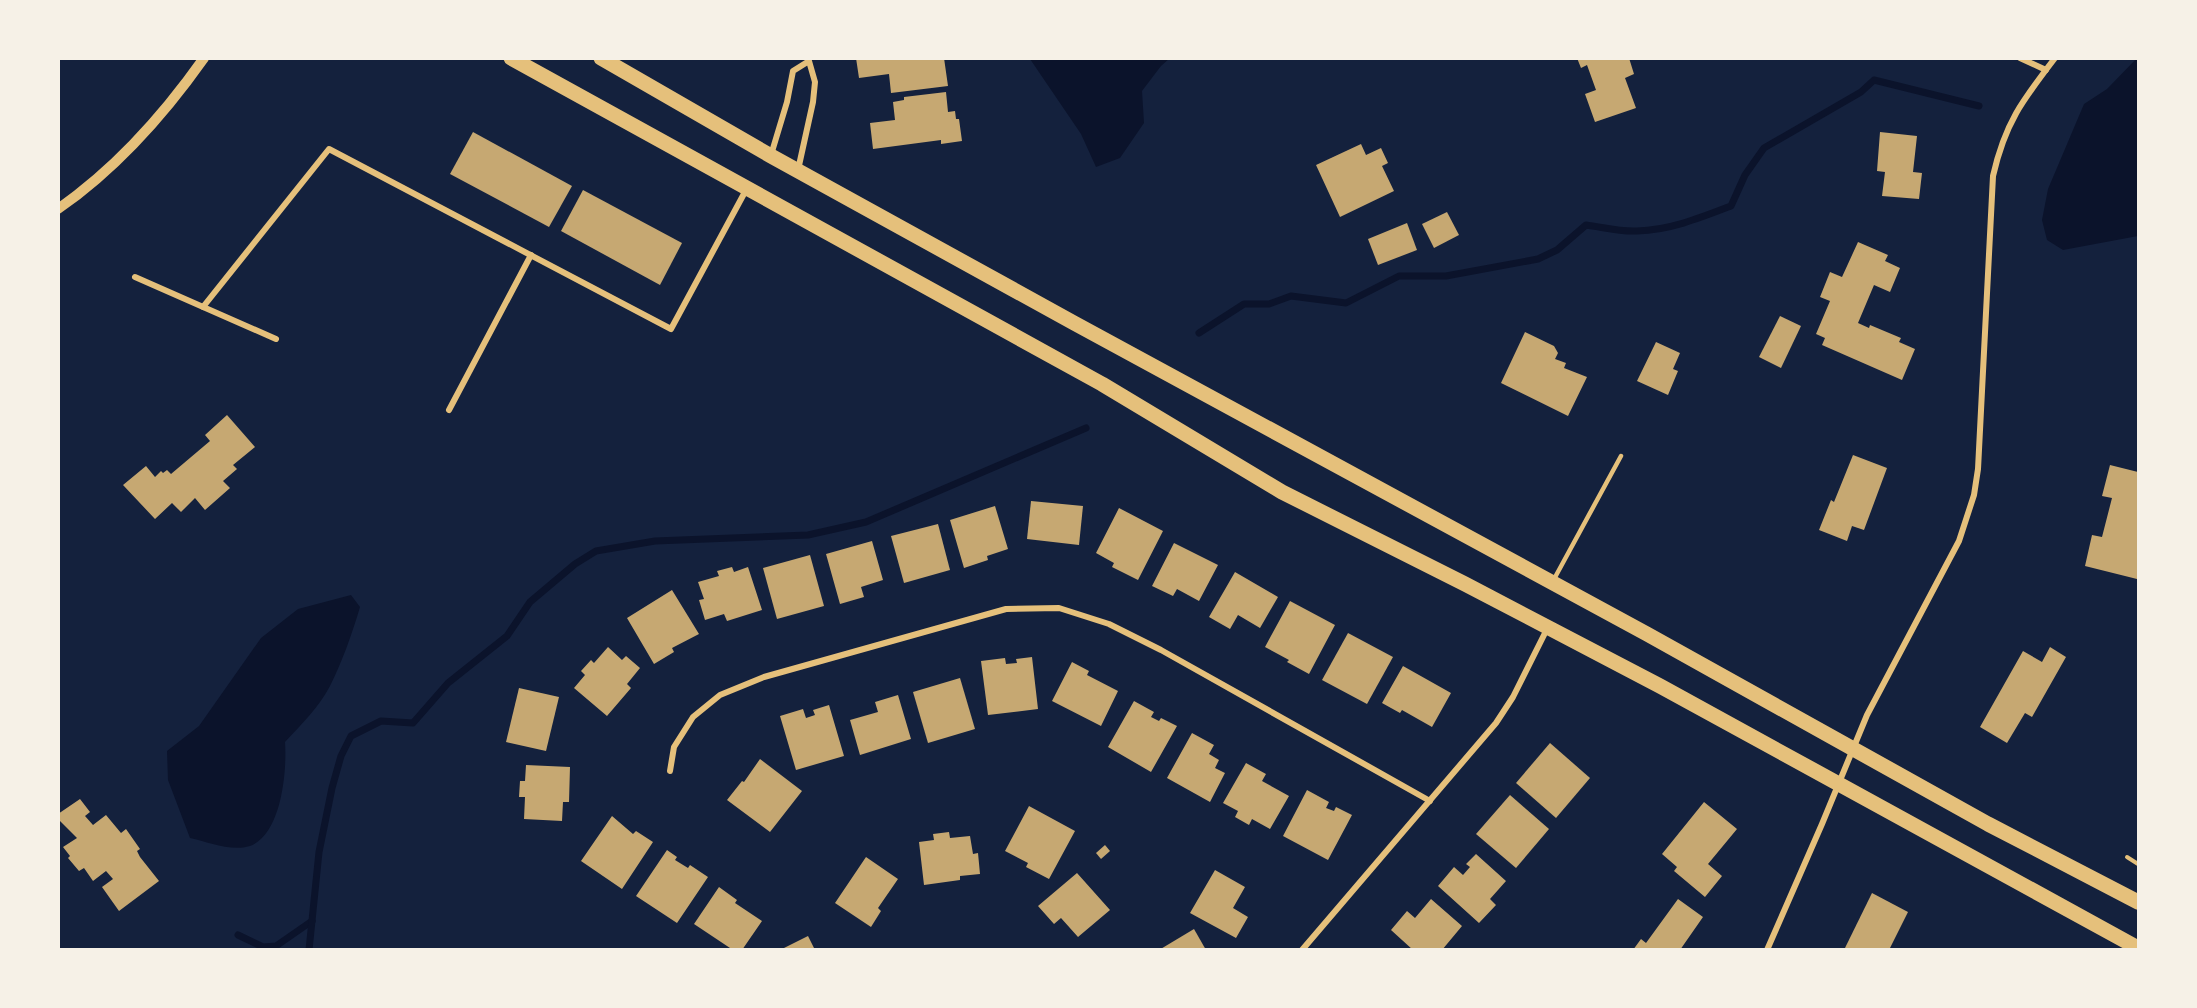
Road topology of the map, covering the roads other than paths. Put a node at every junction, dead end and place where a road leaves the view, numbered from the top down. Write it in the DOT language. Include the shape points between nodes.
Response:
graph roads {
  1 [pos="204,58"];
  2 [pos="511,58"];
  3 [pos="601,58"];
  4 [pos="2020,58"];
  5 [pos="2055,58"];
  6 [pos="809,59"];
  7 [pos="2046,70"];
  8 [pos="771,156"];
  9 [pos="798,170"];
  10 [pos="746,189"];
  11 [pos="58,209"];
  12 [pos="531,255"];
  13 [pos="135,277"];
  14 [pos="203,307"];
  15 [pos="276,339"];
  16 [pos="449,410"];
  17 [pos="1622,456"];
  18 [pos="1552,583"];
  19 [pos="1548,628"];
  20 [pos="1851,748"];
  21 [pos="670,771"];
  22 [pos="1838,784"];
  23 [pos="1430,801"];
  24 [pos="2139,902"];
  25 [pos="2139,948"];
  26 [pos="1302,950"];
  27 [pos="1767,950"];
  1 -- 11 [label="street" via="157,121 113,165"];
  2 -- 10 [label="main road"];
  3 -- 8 [label="main road"];
  4 -- 7 [label="street"];
  5 -- 7 [label="street"];
  6 -- 8 [label="street" via="793,71"];
  6 -- 9 [label="street" via="815,82"];
  7 -- 20 [label="street" via="2011,120 1993,176 1974,495 1959,541"];
  8 -- 9 [label="main road"];
  9 -- 18 [label="main road"];
  10 -- 12 [label="street" via="671,329"];
  10 -- 19 [label="main road" via="1102,384 1282,492"];
  12 -- 14 [label="street" via="329,148"];
  12 -- 16 [label="street"];
  13 -- 14 [label="street"];
  14 -- 15 [label="street"];
  17 -- 18 [label="lane"];
  18 -- 20 [label="main road"];
  19 -- 22 [label="main road"];
  19 -- 23 [label="street" via="1508,706"];
  20 -- 22 [label="street"];
  20 -- 24 [label="main road"];
  21 -- 23 [label="street" via="674,747 693,717 720,695 764,677 1006,609 1059,608 1109,624 1161,650"];
  22 -- 25 [label="main road"];
  22 -- 27 [label="street"];
  23 -- 26 [label="street"];
}
